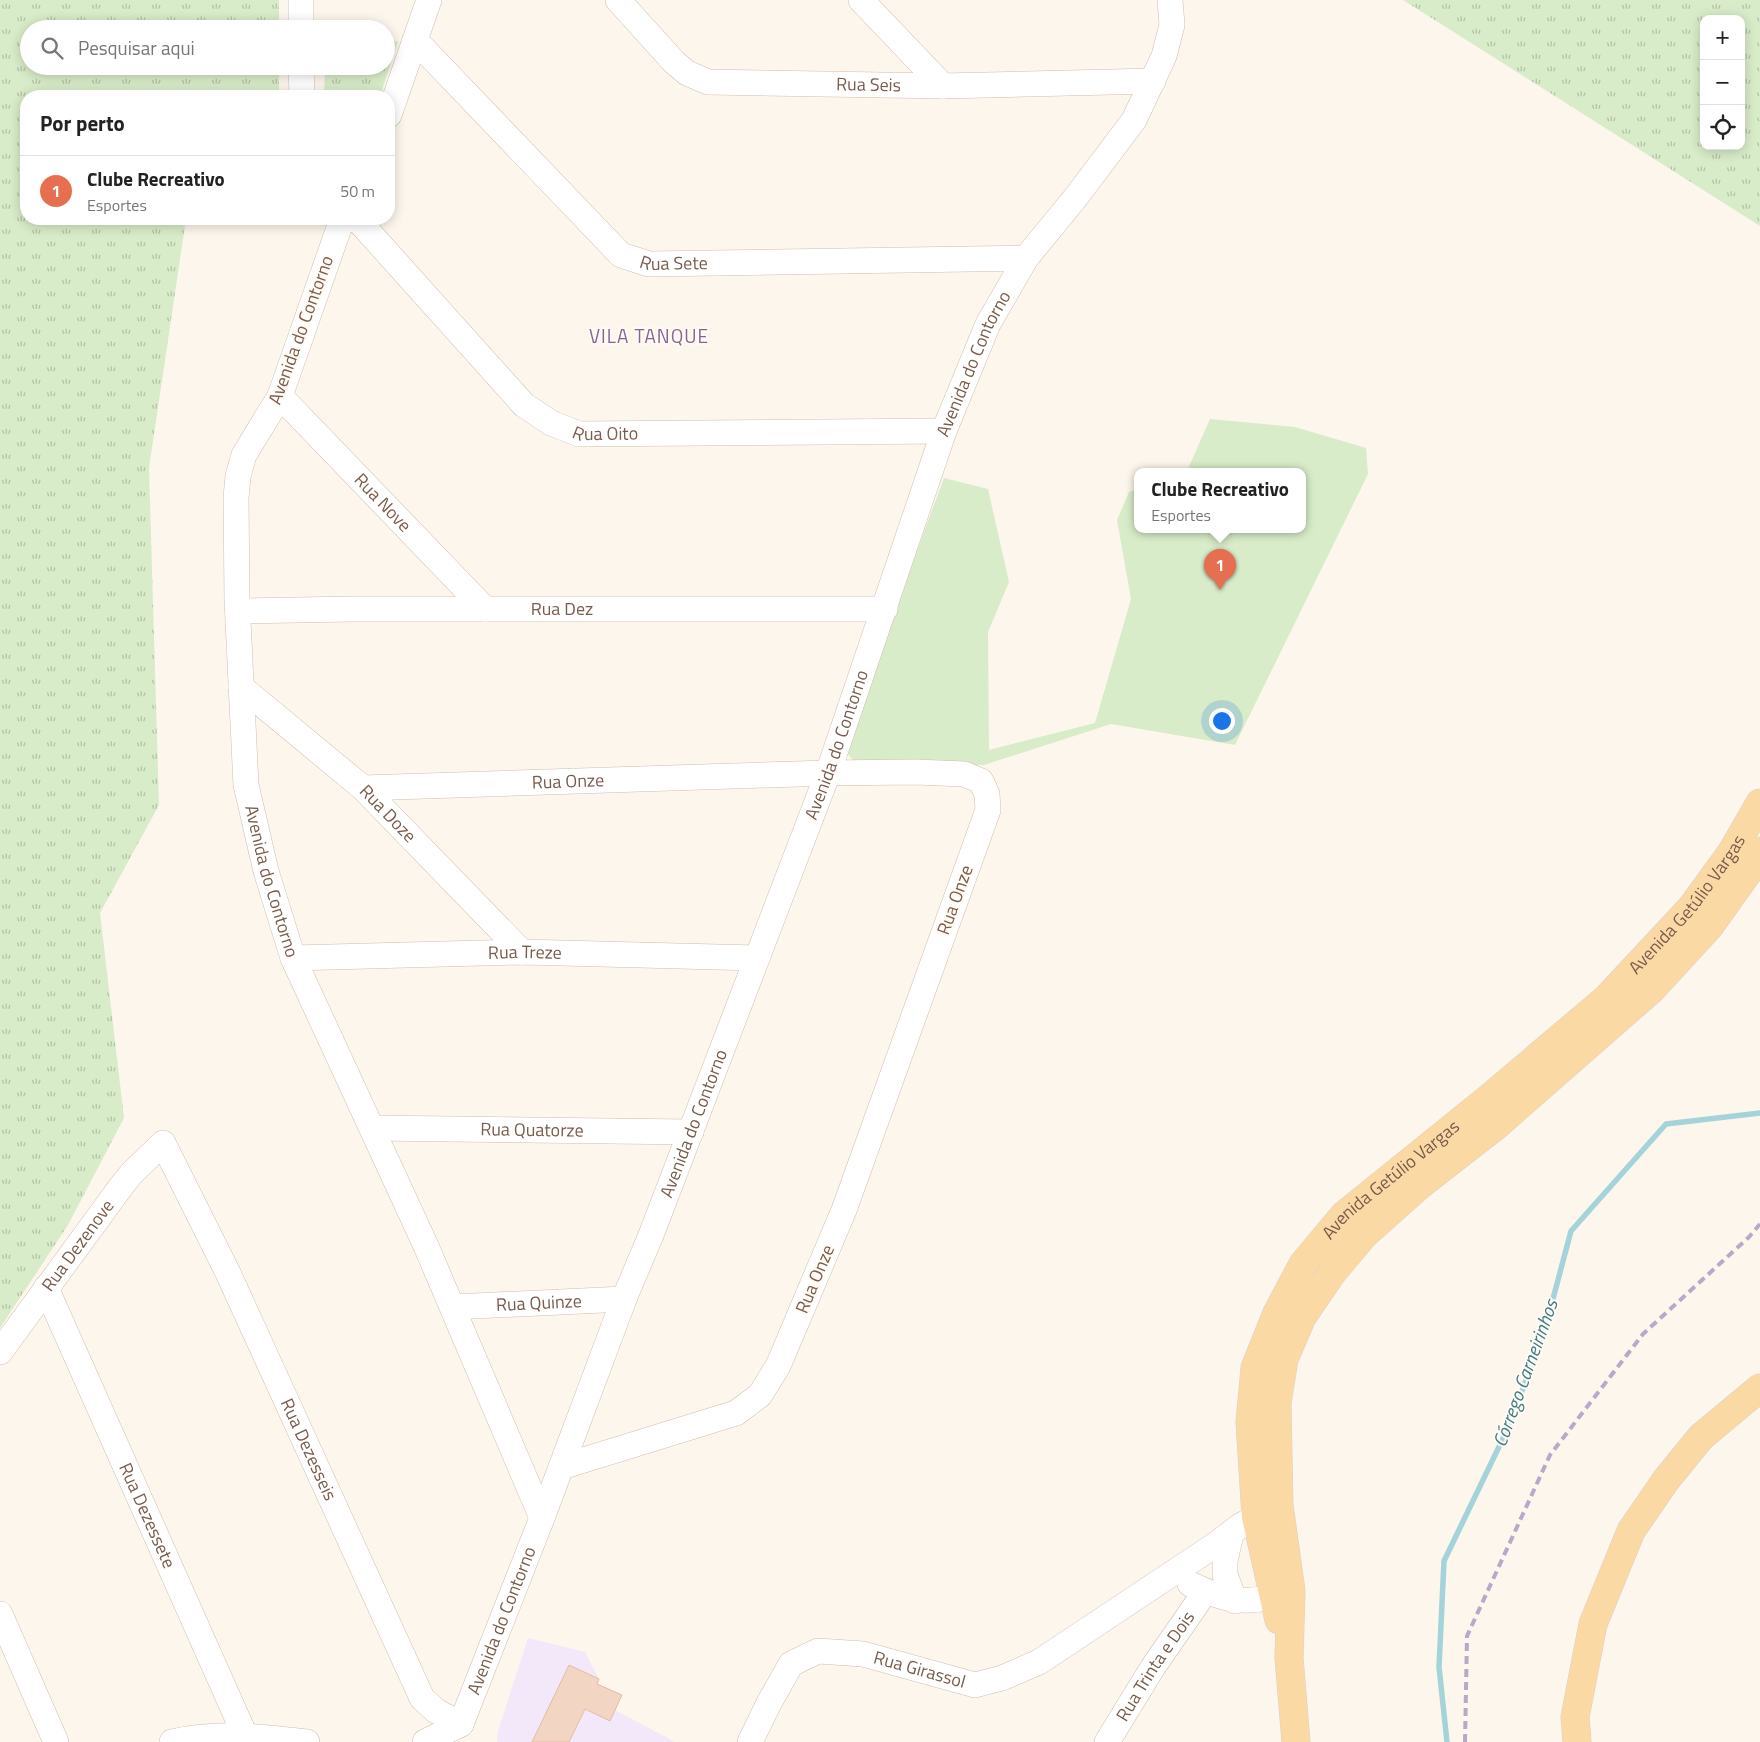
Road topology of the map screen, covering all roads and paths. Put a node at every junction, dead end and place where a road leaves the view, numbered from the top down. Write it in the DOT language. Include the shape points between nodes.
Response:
graph roads {
  1 [pos="300,0"];
  2 [pos="429,0"];
  3 [pos="618,0"];
  4 [pos="861,0"];
  5 [pos="1170,0"];
  6 [pos="301,20"];
  7 [pos="415,40"];
  8 [pos="301,75"];
  9 [pos="1153,82"];
  10 [pos="943,86"];
  11 [pos="302,90"];
  12 [pos="395,98"];
  13 [pos="343,225"];
  14 [pos="350,225"];
  15 [pos="1026,258"];
  16 [pos="280,396"];
  17 [pos="944,431"];
  18 [pos="485,609"];
  19 [pos="884,609"];
  20 [pos="238,611"];
  21 [pos="241,687"];
  22 [pos="828,773"];
  23 [pos="363,788"];
  24 [pos="1760,803"];
  25 [pos="1760,851"];
  26 [pos="522,952"];
  27 [pos="293,958"];
  28 [pos="757,958"];
  29 [pos="373,1128"];
  30 [pos="691,1132"];
  31 [pos="163,1143"];
  32 [pos="1412,1175"];
  33 [pos="46,1288"];
  34 [pos="624,1299"];
  35 [pos="453,1307"];
  36 [pos="0,1352"];
  37 [pos="1760,1388"];
  38 [pos="561,1467"];
  39 [pos="1267,1511"];
  40 [pos="542,1518"];
  41 [pos="1231,1534"];
  42 [pos="1170,1575"];
  43 [pos="1205,1592"];
  44 [pos="1282,1595"];
  45 [pos="1235,1600"];
  46 [pos="0,1614"];
  47 [pos="463,1733"];
  48 [pos="246,1738"];
  49 [pos="56,1742"];
  50 [pos="172,1742"];
  51 [pos="307,1742"];
  52 [pos="425,1742"];
  53 [pos="750,1742"];
  54 [pos="1107,1742"];
  55 [pos="1296,1742"];
  56 [pos="1577,1742"];
  1 -- 6 [label="street"];
  2 -- 7 [label="street"];
  3 -- 10 [label="street, Rua Seis" via="674,62 687,73 708,82"];
  4 -- 10 [label="street"];
  5 -- 9 [label="street, Avenida do Contorno" via="1172,25"];
  7 -- 12 [label="street"];
  7 -- 15 [label="street, Rua Sete" via="621,255 649,264"];
  8 -- 11 [label="street"];
  9 -- 10 [label="street, Rua Seis"];
  9 -- 15 [label="street, Avenida do Contorno" via="1134,120"];
  13 -- 16 [label="street, Avenida do Contorno" via="316,288"];
  14 -- 17 [label="street, Rua Oito" via="524,405 552,423 579,434"];
  15 -- 17 [label="street, Avenida do Contorno" via="988,324"];
  16 -- 18 [label="street, Rua Nove"];
  16 -- 20 [label="street, Avenida do Contorno" via="244,455 238,476"];
  17 -- 19 [label="street, Avenida do Contorno"];
  18 -- 19 [label="street, Rua Dez"];
  18 -- 20 [label="street, Rua Dez"];
  19 -- 22 [label="street, Avenida do Contorno"];
  20 -- 21 [label="street, Avenida do Contorno"];
  21 -- 23 [label="street, Rua Doze"];
  21 -- 27 [label="street, Avenida do Contorno" via="246,785 266,871"];
  22 -- 23 [label="street, Rua Onze"];
  22 -- 28 [label="street, Avenida do Contorno"];
  22 -- 38 [label="street, Rua Onze" via="964,774 980,781 987,794 988,810 844,1210 778,1366 760,1395 736,1413"];
  23 -- 26 [label="street, Rua Doze"];
  24 -- 32 [label="main road, Avenida Getúlio Vargas" via="1731,853 1690,908 1607,998 1489,1098"];
  25 -- 32 [label="main road, Avenida Getúlio Vargas" via="1709,927 1652,989 1497,1125"];
  26 -- 27 [label="street, Rua Treze"];
  26 -- 28 [label="street, Rua Treze"];
  27 -- 29 [label="street, Avenida do Contorno"];
  28 -- 30 [label="street, Avenida do Contorno"];
  29 -- 30 [label="street, Rua Quatorze"];
  29 -- 35 [label="street, Avenida do Contorno"];
  30 -- 34 [label="street, Avenida do Contorno"];
  31 -- 33 [label="street, Rua Dezenove" via="131,1174"];
  31 -- 47 [label="street, Rua Dezesseis" via="228,1273 422,1698"];
  32 -- 39 [label="main road, Avenida Getúlio Vargas" via="1332,1273 1302,1317 1284,1359"];
  33 -- 36 [label="street, Rua Dezenove"];
  33 -- 48 [label="street, Rua Dezessete"];
  34 -- 35 [label="street, Rua Quinze"];
  34 -- 38 [label="street, Avenida do Contorno"];
  35 -- 40 [label="street, Avenida do Contorno"];
  37 -- 56 [label="main road" via="1700,1437 1632,1531 1593,1624 1575,1717"];
  38 -- 40 [label="street, Avenida do Contorno"];
  39 -- 41 [label="street, Rua Girassol"];
  39 -- 44 [label="main road, Avenida Getúlio Vargas"];
  40 -- 47 [label="street, Avenida do Contorno"];
  41 -- 42 [label="street, Rua Girassol"];
  41 -- 45 [label="street" via="1225,1575"];
  42 -- 43 [label="street"];
  42 -- 53 [label="street, Rua Girassol" via="1039,1662 1002,1678 975,1685 863,1654 818,1651 791,1664"];
  43 -- 45 [label="street"];
  43 -- 54 [label="street, Rua Trinta e Dois" via="1153,1667"];
  44 -- 45 [label="street" via="1262,1601"];
  44 -- 55 [label="main road, Avenida Getúlio Vargas"];
  46 -- 49 [label="street"];
  47 -- 52 [label="street"];
  48 -- 50 [label="street" via="189,1738"];
  48 -- 51 [label="street"];
}
